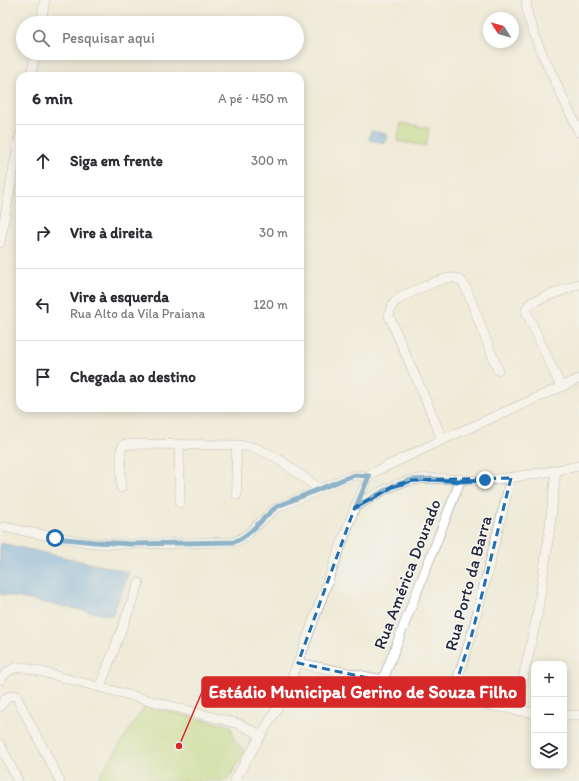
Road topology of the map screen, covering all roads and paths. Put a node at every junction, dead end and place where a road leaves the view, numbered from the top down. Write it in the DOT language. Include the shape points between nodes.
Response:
graph roads {
  1 [pos="45,0"];
  2 [pos="526,0"];
  3 [pos="42,16"];
  4 [pos="34,60"];
  5 [pos="32,72"];
  6 [pos="579,132"];
  7 [pos="16,157"];
  8 [pos="0,243"];
  9 [pos="579,284"];
  10 [pos="498,370"];
  11 [pos="579,379"];
  12 [pos="561,387"];
  13 [pos="442,440"];
  14 [pos="179,445"];
  15 [pos="236,445"];
  16 [pos="579,466"];
  17 [pos="556,470"];
  18 [pos="369,476"];
  19 [pos="511,478"];
  20 [pos="460,481"];
  21 [pos="121,488"];
  22 [pos="320,489"];
  23 [pos="237,495"];
  24 [pos="180,503"];
  25 [pos="356,507"];
  26 [pos="3,527"];
  27 [pos="139,583"];
  28 [pos="298,663"];
  29 [pos="0,680"];
  30 [pos="383,680"];
  31 [pos="100,687"];
  32 [pos="452,696"];
  33 [pos="0,707"];
  34 [pos="516,711"];
  35 [pos="531,713"];
  36 [pos="567,715"];
  37 [pos="579,715"];
  38 [pos="261,735"];
  39 [pos="0,744"];
  40 [pos="18,781"];
  41 [pos="60,781"];
  42 [pos="234,781"];
  1 -- 3 [label="street"];
  2 -- 6 [label="street" via="528,17 538,48"];
  4 -- 5 [label="street"];
  7 -- 8 [label="street"];
  9 -- 12 [label="street" via="532,302 526,311"];
  10 -- 13 [label="street" via="466,288 460,280 444,278 395,302 389,316"];
  11 -- 12 [label="street"];
  12 -- 13 [label="street"];
  13 -- 18 [label="street"];
  14 -- 15 [label="street"];
  14 -- 21 [label="street" via="125,444 121,450"];
  14 -- 24 [label="street"];
  15 -- 22 [label="street" via="253,447 274,456"];
  15 -- 23 [label="street"];
  16 -- 17 [label="street"];
  17 -- 19 [label="street"];
  17 -- 34 [label="street" via="537,616"];
  18 -- 22 [label="street" via="355,475"];
  18 -- 25 [label="street"];
  19 -- 20 [label="street"];
  19 -- 32 [label="street, Rua Porto da Barra" via="472,634"];
  20 -- 25 [label="street" via="432,479 404,482"];
  20 -- 30 [label="street, Rua América Dourado"];
  22 -- 26 [label="street" via="278,506 248,534 234,542 95,542 55,538"];
  25 -- 28 [label="street"];
  27 -- 31 [label="street"];
  28 -- 30 [label="street"];
  28 -- 38 [label="street" via="281,702"];
  29 -- 31 [label="street" via="12,668 22,667"];
  30 -- 32 [label="street"];
  31 -- 38 [label="street" via="239,724"];
  32 -- 34 [label="street"];
  33 -- 41 [label="street" via="8,696 16,696"];
  34 -- 35 [label="street"];
  36 -- 37 [label="street"];
  38 -- 42 [label="street"];
  39 -- 40 [label="street"];
}
